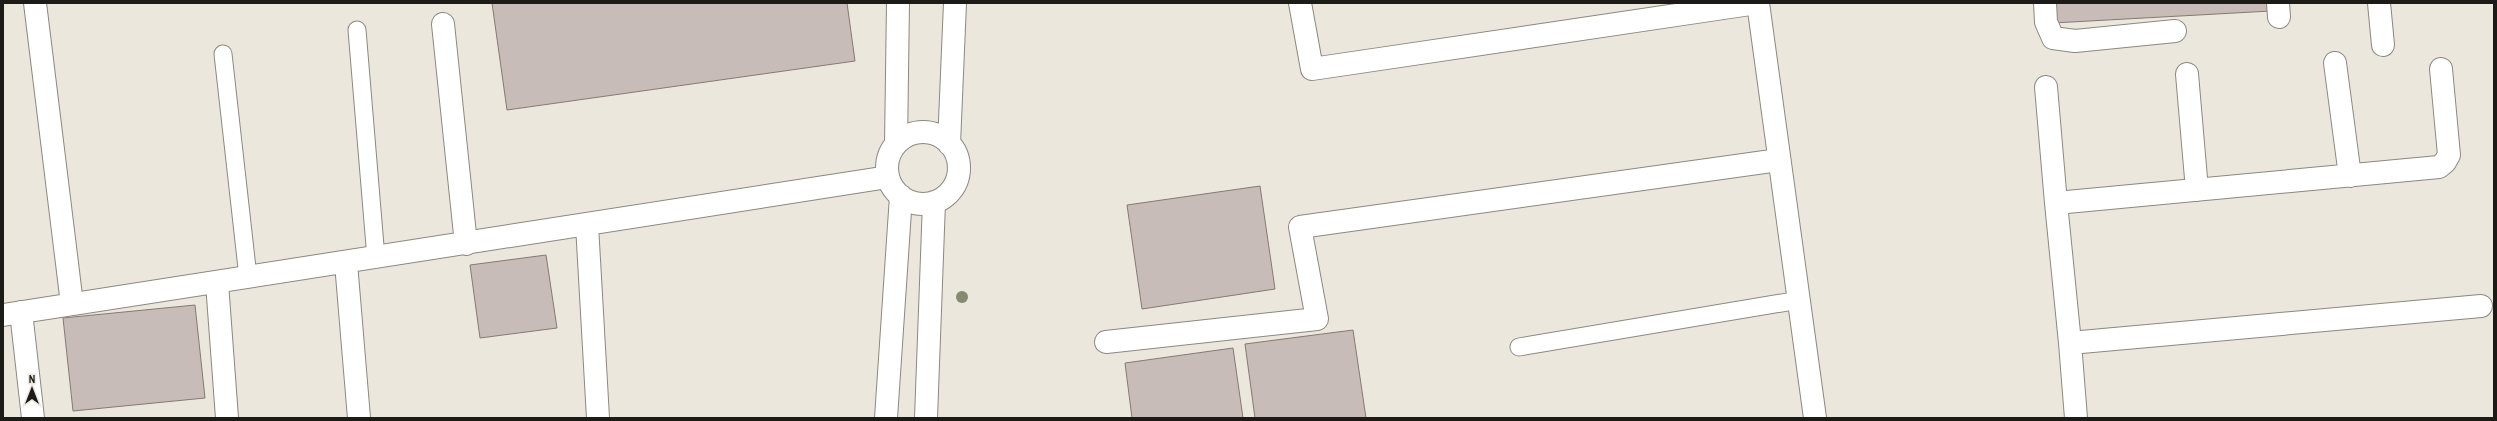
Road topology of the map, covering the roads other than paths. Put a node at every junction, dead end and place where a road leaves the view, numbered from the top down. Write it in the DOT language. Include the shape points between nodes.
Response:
graph roads {
  1 [pos="35,3"];
  2 [pos="898,3"];
  3 [pos="955,3"];
  4 [pos="1300,3"];
  5 [pos="1757,3"];
  6 [pos="2045,3"];
  7 [pos="2380,3"];
  8 [pos="443,24"];
  9 [pos="357,30"];
  10 [pos="2175,31"];
  11 [pos="2383,45"];
  12 [pos="223,54"];
  13 [pos="2335,64"];
  14 [pos="2441,69"];
  15 [pos="2187,74"];
  16 [pos="2046,87"];
  17 [pos="896,144"];
  18 [pos="949,144"];
  19 [pos="1779,160"];
  20 [pos="2350,176"];
  21 [pos="888,177"];
  22 [pos="2197,190"];
  23 [pos="900,196"];
  24 [pos="934,202"];
  25 [pos="2056,203"];
  26 [pos="587,225"];
  27 [pos="466,244"];
  28 [pos="376,258"];
  29 [pos="346,263"];
  30 [pos="248,278"];
  31 [pos="217,283"];
  32 [pos="1799,300"];
  33 [pos="72,304"];
  34 [pos="2481,306"];
  35 [pos="12,313"];
  36 [pos="1106,342"];
  37 [pos="2070,343"];
  38 [pos="1519,347"];
  39 [pos="33,418"];
  40 [pos="227,418"];
  41 [pos="359,418"];
  42 [pos="598,418"];
  43 [pos="886,418"];
  44 [pos="926,418"];
  45 [pos="1815,418"];
  46 [pos="2076,418"];
  1 -- 33 [label="street"];
  2 -- 17 [label="street"];
  3 -- 18 [label="street"];
  4 -- 5 [label="street" via="1312,69"];
  5 -- 19 [label="street"];
  6 -- 10 [label="street" via="2046,22 2052,38 2074,41"];
  7 -- 11 [label="street"];
  8 -- 27 [label="street"];
  9 -- 28 [label="lane"];
  12 -- 30 [label="lane"];
  13 -- 20 [label="street"];
  14 -- 20 [label="street" via="2448,155 2445,162 2439,167"];
  15 -- 22 [label="street"];
  16 -- 25 [label="street"];
  17 -- 18 [label="street" via="917,133 940,136"];
  17 -- 21 [label="street" via="888,160"];
  18 -- 24 [label="street" via="956,153 957,177 953,188"];
  19 -- 32 [label="street"];
  19 -- 36 [label="street" via="1300,227 1317,319"];
  20 -- 22 [label="street"];
  21 -- 23 [label="street" via="892,188"];
  21 -- 26 [label="street"];
  22 -- 25 [label="street"];
  23 -- 24 [label="street" via="911,202"];
  23 -- 43 [label="street"];
  24 -- 44 [label="street"];
  25 -- 37 [label="street"];
  26 -- 27 [label="street"];
  26 -- 42 [label="street"];
  27 -- 28 [label="street"];
  28 -- 29 [label="street"];
  29 -- 30 [label="street"];
  29 -- 41 [label="street"];
  30 -- 31 [label="street"];
  31 -- 33 [label="street"];
  31 -- 40 [label="street"];
  32 -- 38 [label="lane"];
  32 -- 45 [label="street"];
  33 -- 35 [label="street"];
  34 -- 37 [label="street"];
  35 -- 39 [label="street"];
  37 -- 46 [label="street"];
}
